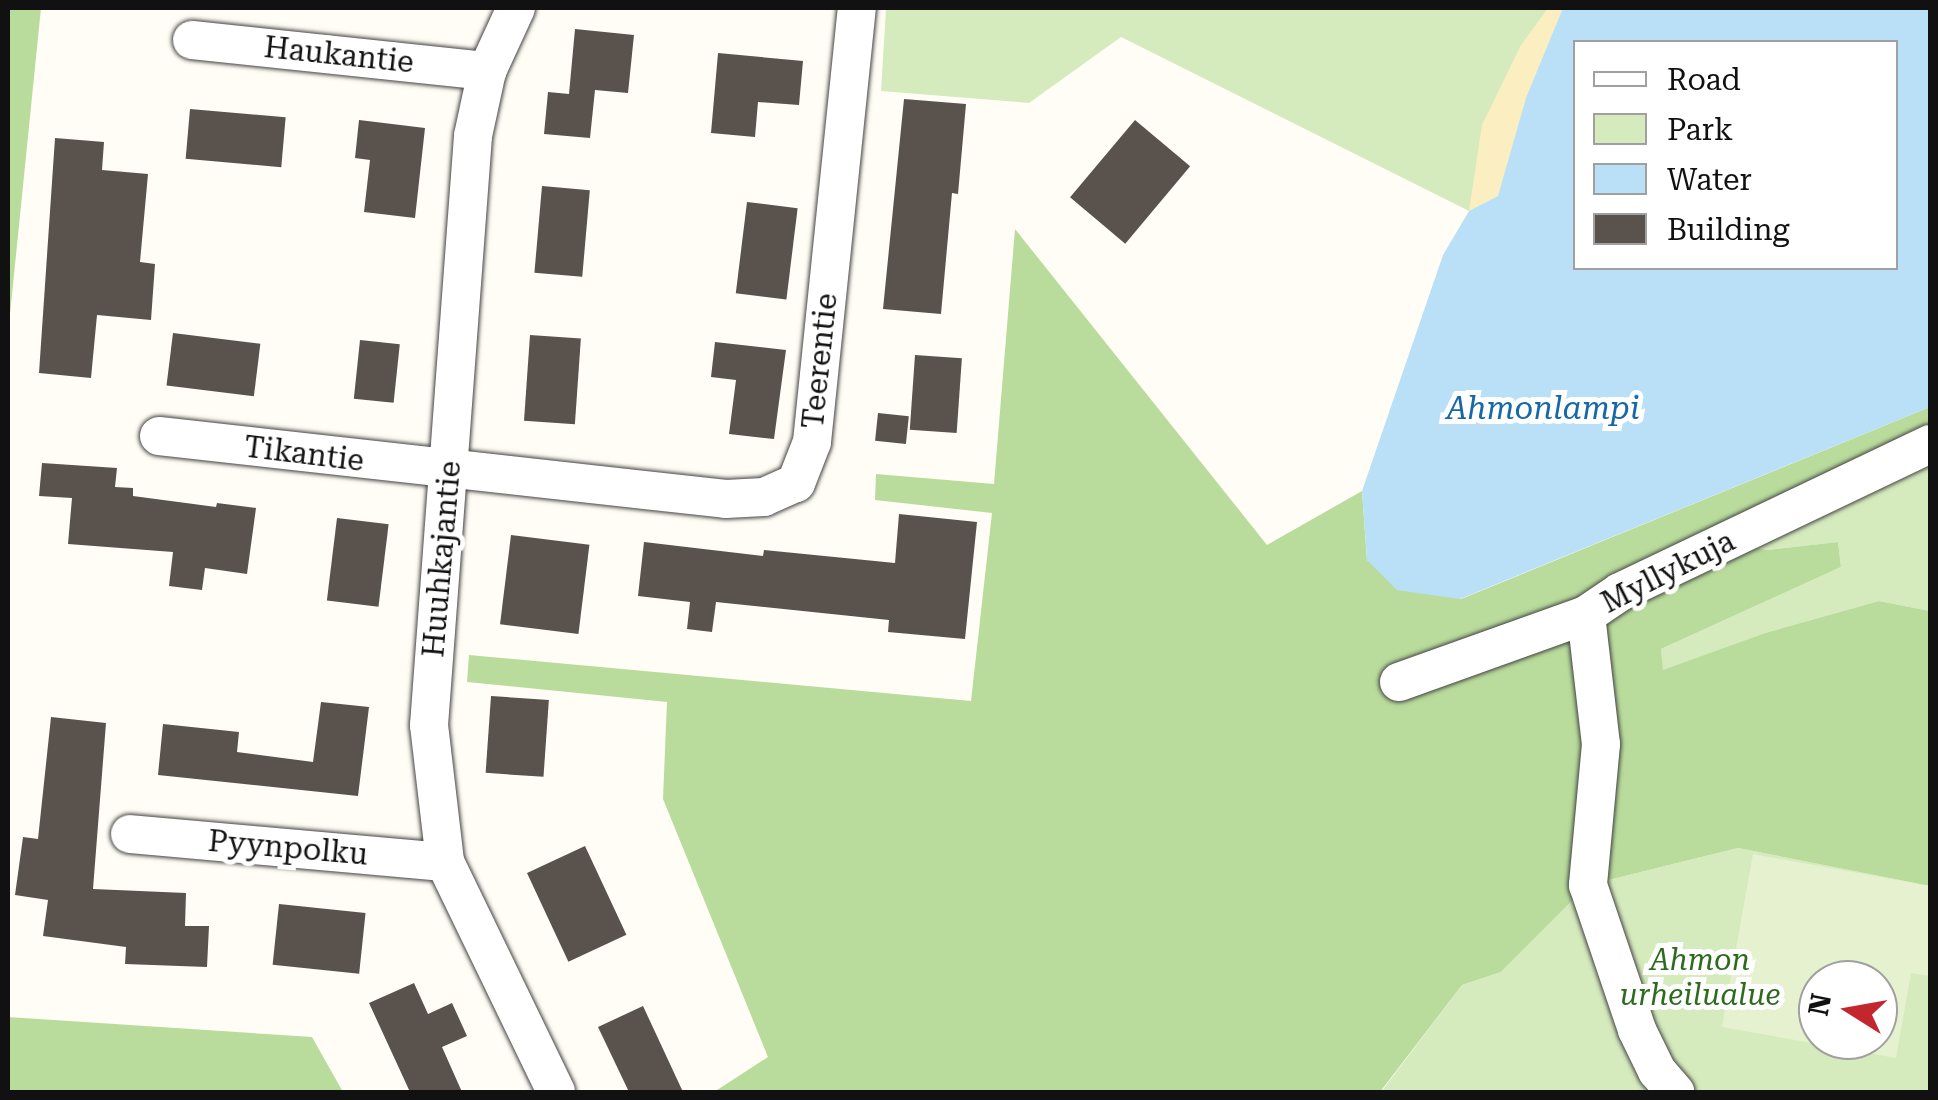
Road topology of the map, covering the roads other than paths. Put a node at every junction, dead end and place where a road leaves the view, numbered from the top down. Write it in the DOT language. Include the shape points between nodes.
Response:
graph roads {
  1 [pos="516,8"];
  2 [pos="857,8"];
  3 [pos="192,40"];
  4 [pos="487,70"];
  5 [pos="158,436"];
  6 [pos="1930,444"];
  7 [pos="450,471"];
  8 [pos="1586,615"];
  9 [pos="1398,682"];
  10 [pos="130,834"];
  11 [pos="445,862"];
  12 [pos="556,1092"];
  13 [pos="1675,1092"];
  1 -- 4 [label="street, Huuhkajantie"];
  2 -- 7 [label="street, Teerentie" via="812,442 796,483 764,497 726,500"];
  3 -- 4 [label="street, Haukantie"];
  4 -- 7 [label="street, Huuhkajantie" via="473,136"];
  5 -- 7 [label="street, Tikantie"];
  6 -- 8 [label="street, Myllykuja" via="1620,592"];
  7 -- 11 [label="street, Huuhkajantie" via="429,725"];
  8 -- 9 [label="street"];
  8 -- 13 [label="street, Myllykuja" via="1601,744 1588,885 1637,1030"];
  10 -- 11 [label="street, Pyynpolku"];
  11 -- 12 [label="street, Huuhkajantie"];
}
